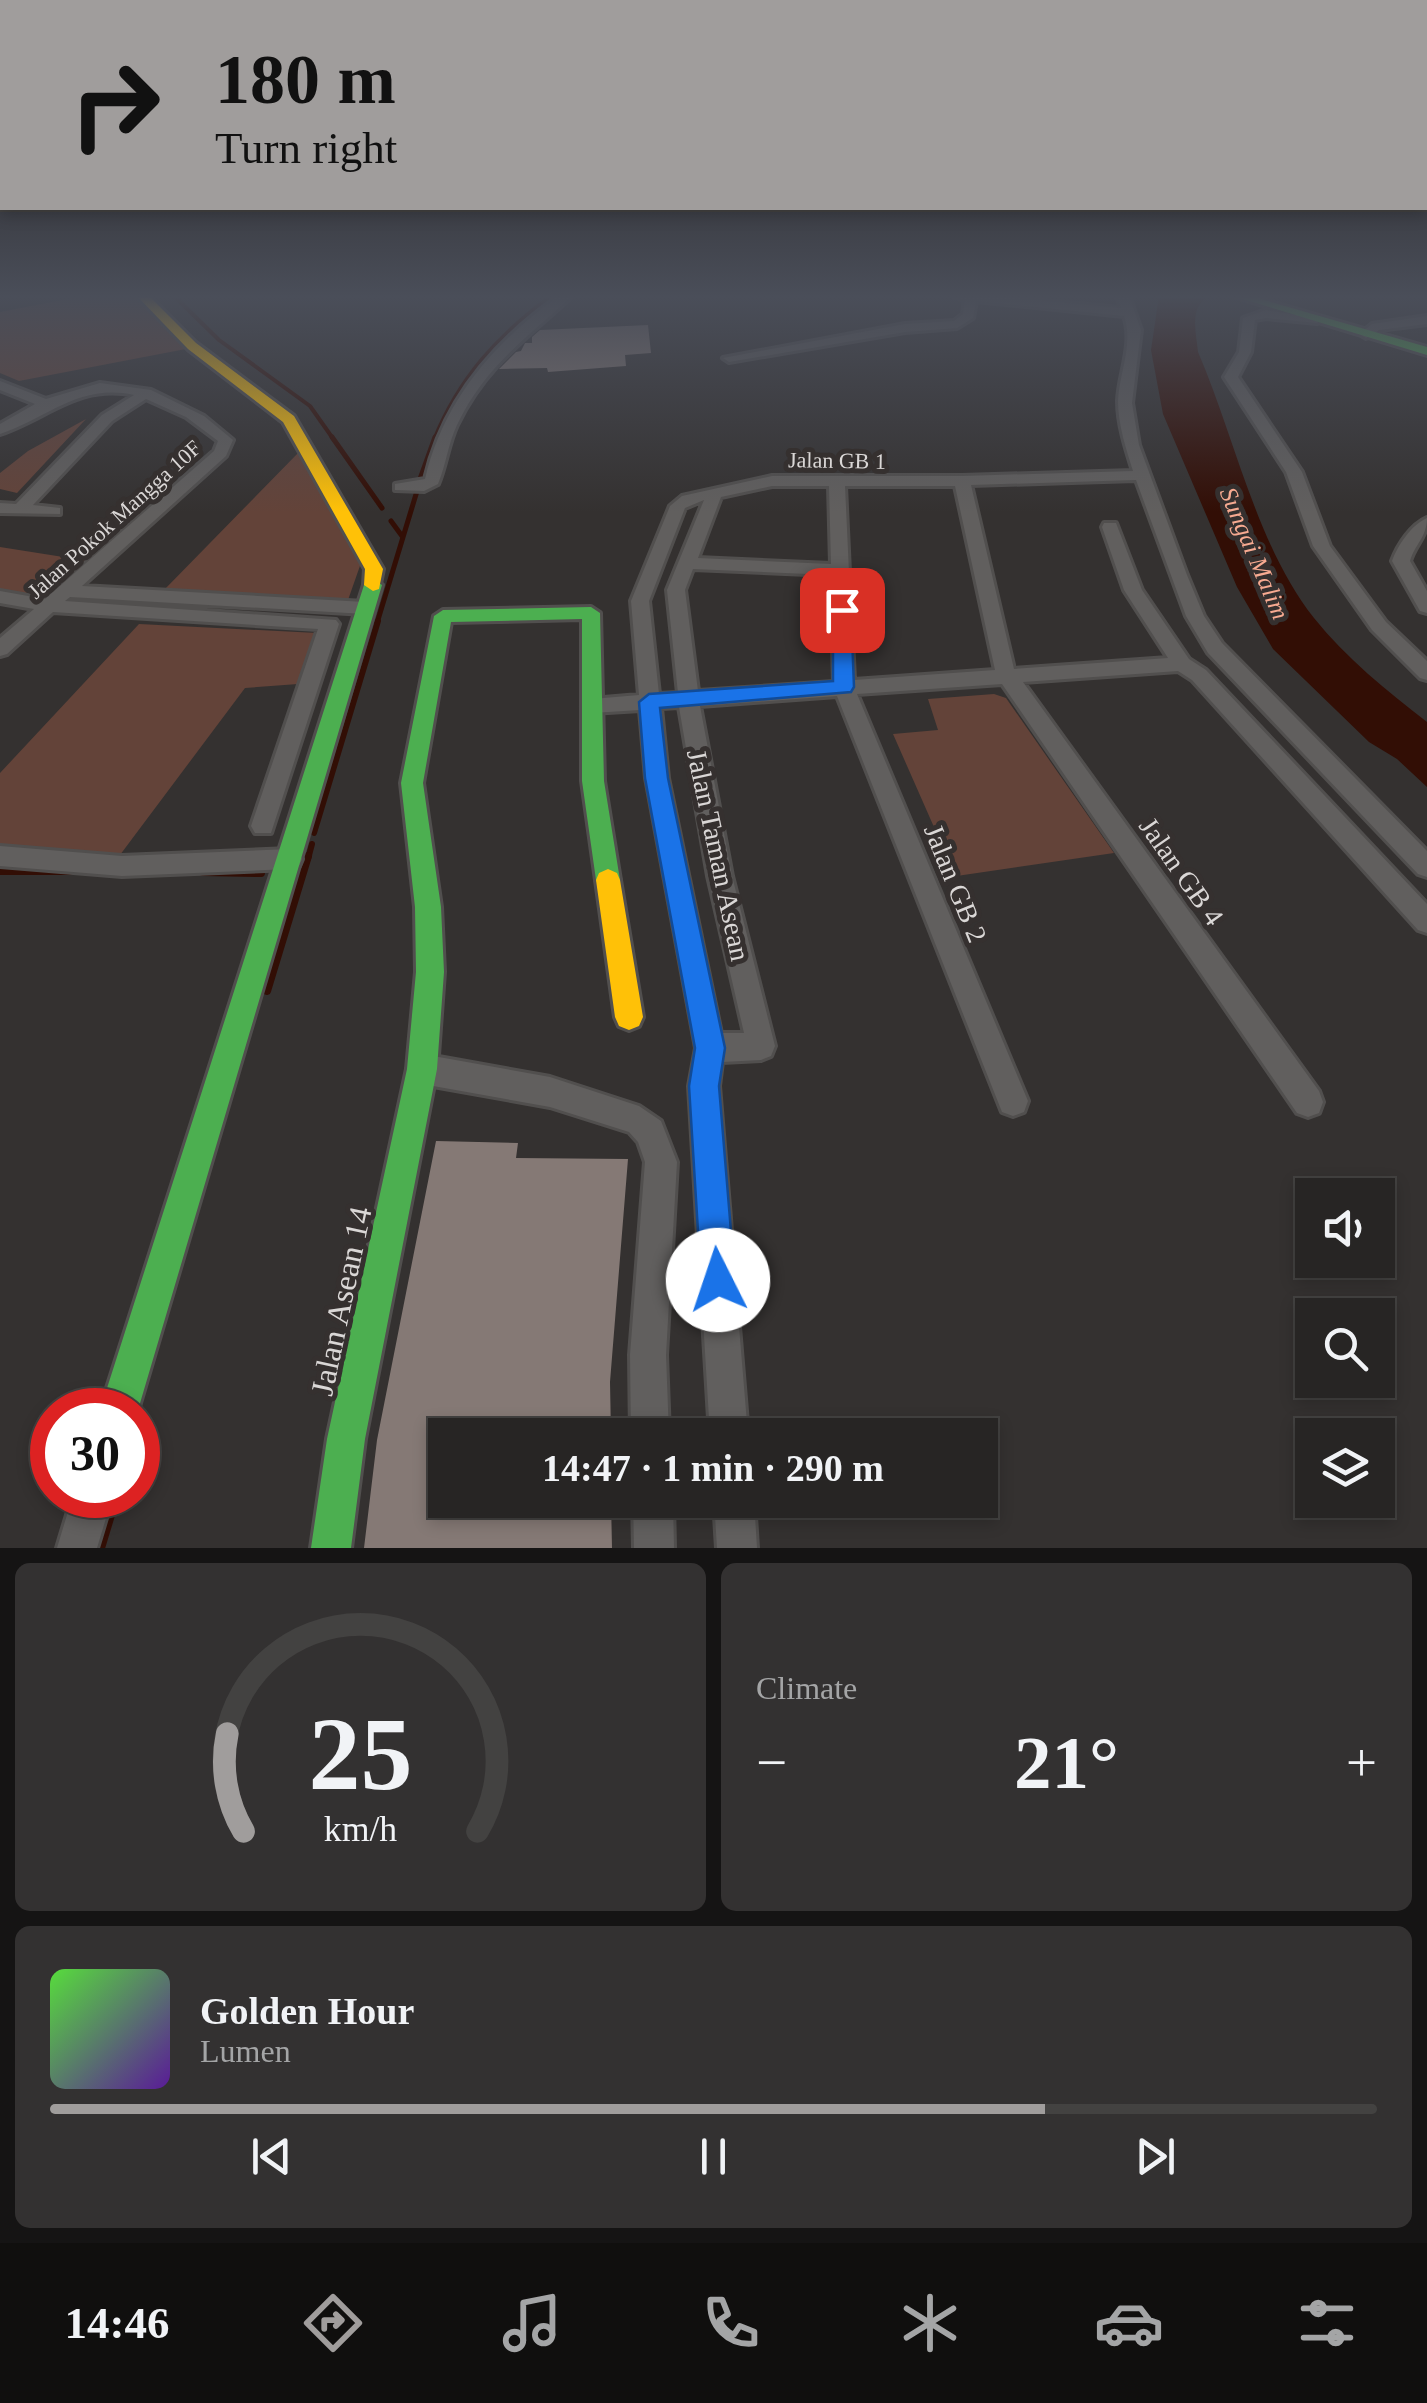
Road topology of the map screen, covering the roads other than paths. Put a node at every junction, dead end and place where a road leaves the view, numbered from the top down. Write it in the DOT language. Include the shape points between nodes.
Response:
graph roads {
  1 [pos="221,368"];
  2 [pos="488,368"];
  3 [pos="1130,368"];
  4 [pos="1236,368"];
  5 [pos="0,385"];
  6 [pos="146,392"];
  7 [pos="46,404"];
  8 [pos="0,430"];
  9 [pos="1144,475"];
  10 [pos="962,480"];
  11 [pos="836,482"];
  12 [pos="401,487"];
  13 [pos="714,495"];
  14 [pos="0,508"];
  15 [pos="19,510"];
  16 [pos="54,511"];
  17 [pos="1427,523"];
  18 [pos="1110,528"];
  19 [pos="687,563"];
  20 [pos="841,570"];
  21 [pos="68,591"];
  22 [pos="0,597"];
  23 [pos="51,606"];
  24 [pos="364,608"];
  25 [pos="1427,608"];
  26 [pos="0,648"];
  27 [pos="1182,664"];
  28 [pos="1427,673"];
  29 [pos="1007,675"];
  30 [pos="844,687"];
  31 [pos="688,699"];
  32 [pos="649,702"];
  33 [pos="592,706"];
  34 [pos="263,826"];
  35 [pos="0,856"];
  36 [pos="290,859"];
  37 [pos="1427,867"];
  38 [pos="1427,922"];
  39 [pos="629,1017"];
  40 [pos="710,1048"];
  41 [pos="422,1069"];
  42 [pos="1013,1102"];
  43 [pos="1308,1102"];
  44 [pos="126,1388"];
  45 [pos="650,1418"];
  46 [pos="728,1418"];
  47 [pos="86,1518"];
  48 [pos="653,1518"];
  49 [pos="736,1518"];
  50 [pos="76,1548"];
  51 [pos="331,1548"];
  52 [pos="654,1548"];
  53 [pos="738,1548"];
  1 -- 24 [label="street" via="296,427 374,569"];
  2 -- 12 [label="street" via="448,432 432,481"];
  3 -- 9 [label="street" via="1124,403"];
  4 -- 28 [label="street" via="1231,377 1294,472 1322,546 1379,626"];
  5 -- 7 [label="street"];
  6 -- 7 [label="street" via="94,388"];
  6 -- 15 [label="street" via="108,418"];
  6 -- 21 [label="street, Jalan Pokok Mangga 10F" via="198,419 223,436 226,446"];
  7 -- 8 [label="street"];
  9 -- 10 [label="street, Jalan GB 1"];
  9 -- 37 [label="street" via="1178,575 1215,648"];
  10 -- 11 [label="street, Jalan GB 1"];
  10 -- 29 [label="street, Jalan GB 4"];
  11 -- 13 [label="street, Jalan GB 1" via="772,481"];
  11 -- 20 [label="street"];
  13 -- 19 [label="street, Jalan Taman Asean"];
  13 -- 32 [label="street, Jalan Taman Asean" via="678,506 643,590"];
  14 -- 15 [label="street"];
  15 -- 16 [label="street"];
  17 -- 25 [label="street" via="1401,561"];
  18 -- 27 [label="street" via="1133,590"];
  19 -- 20 [label="street"];
  19 -- 31 [label="street, Jalan Taman Asean" via="676,590"];
  20 -- 30 [label="street"];
  21 -- 23 [label="street, Jalan Pokok Mangga 10F"];
  21 -- 24 [label="street"];
  22 -- 23 [label="street"];
  23 -- 26 [label="street, Jalan Pokok Mangga 10F"];
  23 -- 34 [label="street" via="329,624"];
  24 -- 36 [label="street"];
  27 -- 29 [label="street"];
  27 -- 38 [label="street"];
  29 -- 30 [label="street"];
  29 -- 43 [label="street, Jalan GB 4"];
  30 -- 31 [label="street"];
  30 -- 42 [label="street, Jalan GB 2"];
  31 -- 32 [label="street"];
  31 -- 40 [label="street, Jalan Taman Asean" via="720,876 762,1046"];
  32 -- 33 [label="street"];
  32 -- 40 [label="street, Jalan Taman Asean" via="656,778"];
  33 -- 39 [label="street" via="593,781"];
  33 -- 41 [label="street, Jalan Asean 14" via="591,613 443,616 412,783 428,907"];
  35 -- 36 [label="street" via="122,866"];
  36 -- 44 [label="street"];
  40 -- 46 [label="street, Jalan Taman Asean" via="704,1086"];
  41 -- 45 [label="street" via="550,1092 639,1121 650,1132 661,1162"];
  41 -- 51 [label="street, Jalan Asean 14" via="346,1439"];
  47 -- 50 [label="street"];
  48 -- 52 [label="street"];
  49 -- 53 [label="street"];
}
